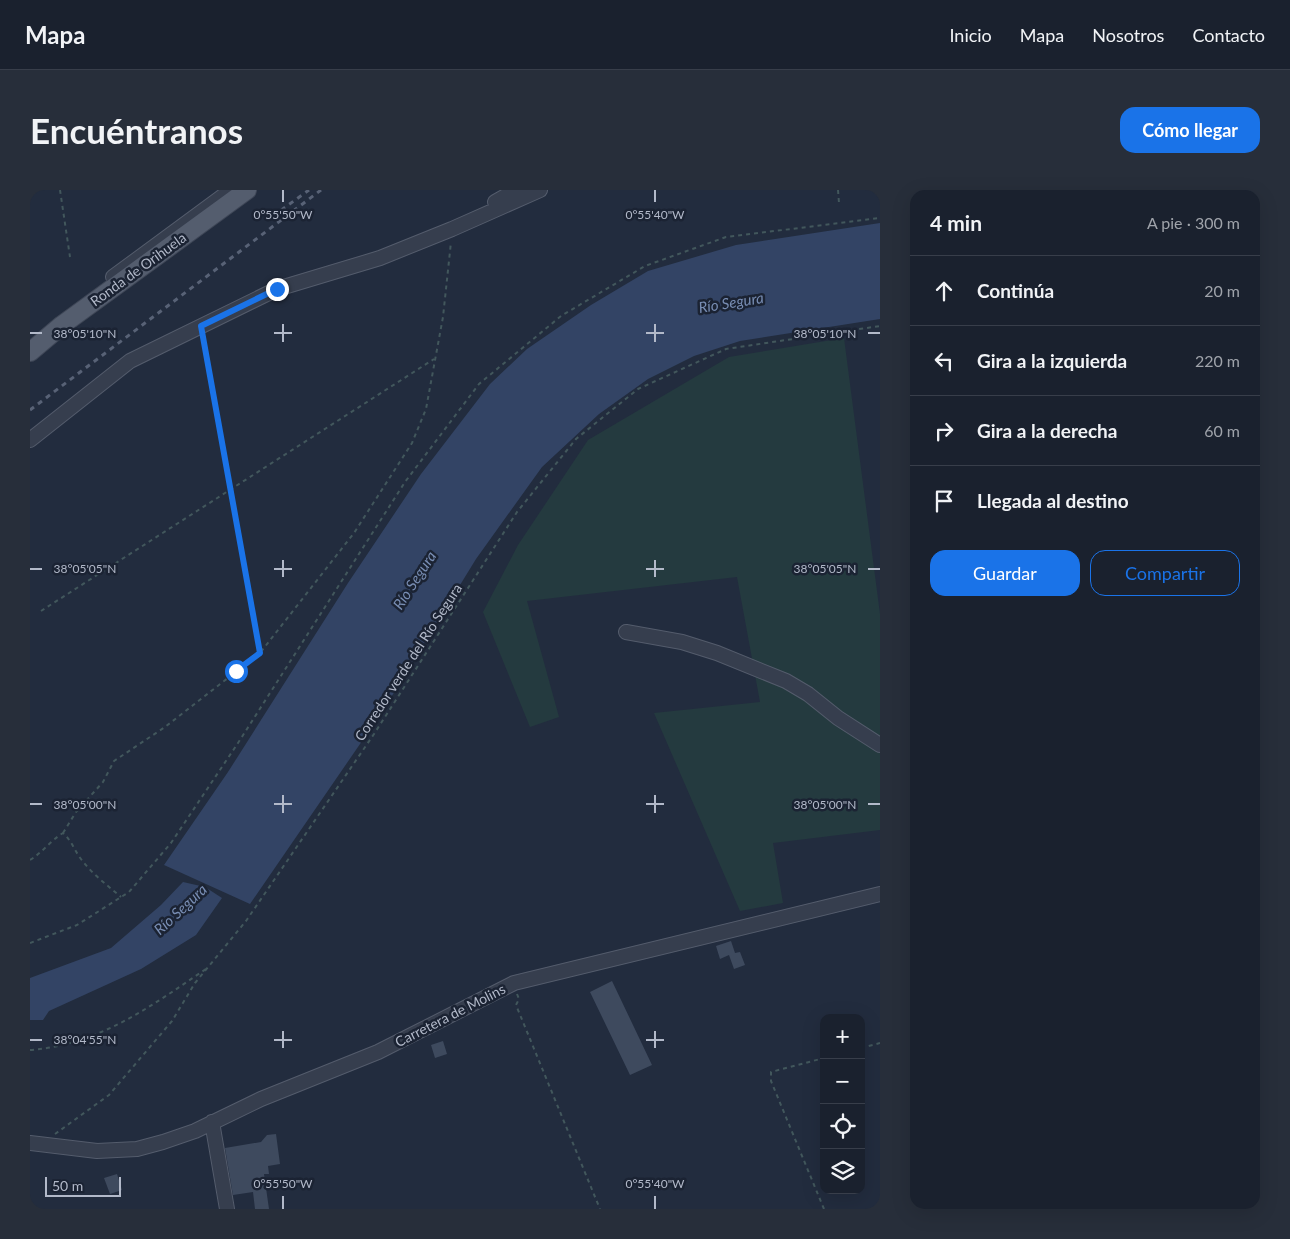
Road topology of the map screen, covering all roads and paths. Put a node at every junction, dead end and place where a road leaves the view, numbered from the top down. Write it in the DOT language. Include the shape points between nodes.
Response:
graph roads {
  1 [pos="60,190"];
  2 [pos="231,190"];
  3 [pos="247,190"];
  4 [pos="516,190"];
  5 [pos="540,190"];
  6 [pos="838,190"];
  7 [pos="839,202"];
  8 [pos="880,218"];
  9 [pos="452,229"];
  10 [pos="70,257"];
  11 [pos="62,325"];
  12 [pos="201,326"];
  13 [pos="880,326"];
  14 [pos="30,352"];
  15 [pos="435,358"];
  16 [pos="30,440"];
  17 [pos="230,489"];
  18 [pos="41,612"];
  19 [pos="626,632"];
  20 [pos="260,653"];
  21 [pos="880,745"];
  22 [pos="63,833"];
  23 [pos="30,860"];
  24 [pos="880,894"];
  25 [pos="122,897"];
  26 [pos="30,943"];
  27 [pos="208,967"];
  28 [pos="514,984"];
  29 [pos="880,1044"];
  30 [pos="865,1047"];
  31 [pos="30,1050"];
  32 [pos="820,1059"];
  33 [pos="212,1122"];
  34 [pos="36,1144"];
  35 [pos="227,1209"];
  36 [pos="600,1209"];
  37 [pos="824,1209"];
  1 -- 10 [label="path"];
  2 -- 11 [label="street" via="92,293"];
  3 -- 11 [label="main road, Ronda de Orihuela"];
  4 -- 9 [label="street"];
  5 -- 9 [label="street"];
  6 -- 7 [label="path"];
  8 -- 25 [label="path" via="726,238 645,266 560,316 478,384 405,482 171,843 130,892"];
  9 -- 12 [label="street" via="380,258 277,289"];
  9 -- 15 [label="path"];
  11 -- 14 [label="main road, Ronda de Orihuela"];
  12 -- 16 [label="street" via="130,360"];
  12 -- 17 [label="path"];
  13 -- 27 [label="path, Corredor verde del Río Segura" via="726,349 638,389 576,439 517,512 374,734 246,920"];
  15 -- 17 [label="path"];
  15 -- 20 [label="path" via="426,409 412,444 354,533"];
  17 -- 18 [label="path"];
  17 -- 20 [label="path"];
  19 -- 21 [label="street" via="717,652 786,682"];
  20 -- 22 [label="path" via="164,728 114,760 103,782 76,812"];
  22 -- 23 [label="path"];
  22 -- 25 [label="path" via="94,875"];
  24 -- 28 [label="street, Carretera de Molins"];
  25 -- 26 [label="path" via="78,925"];
  27 -- 31 [label="path" via="138,1016 52,1048"];
  27 -- 34 [label="path, Corredor verde del Río Segura" via="172,1021 109,1095"];
  28 -- 33 [label="street, Carretera de Molins" via="378,1052"];
  28 -- 36 [label="path" via="519,999 516,1005"];
  29 -- 30 [label="path"];
  32 -- 37 [label="path" via="771,1072 771,1082"];
  33 -- 34 [label="street, Carretera de Molins" via="137,1149 97,1152"];
  33 -- 35 [label="street"];
}
